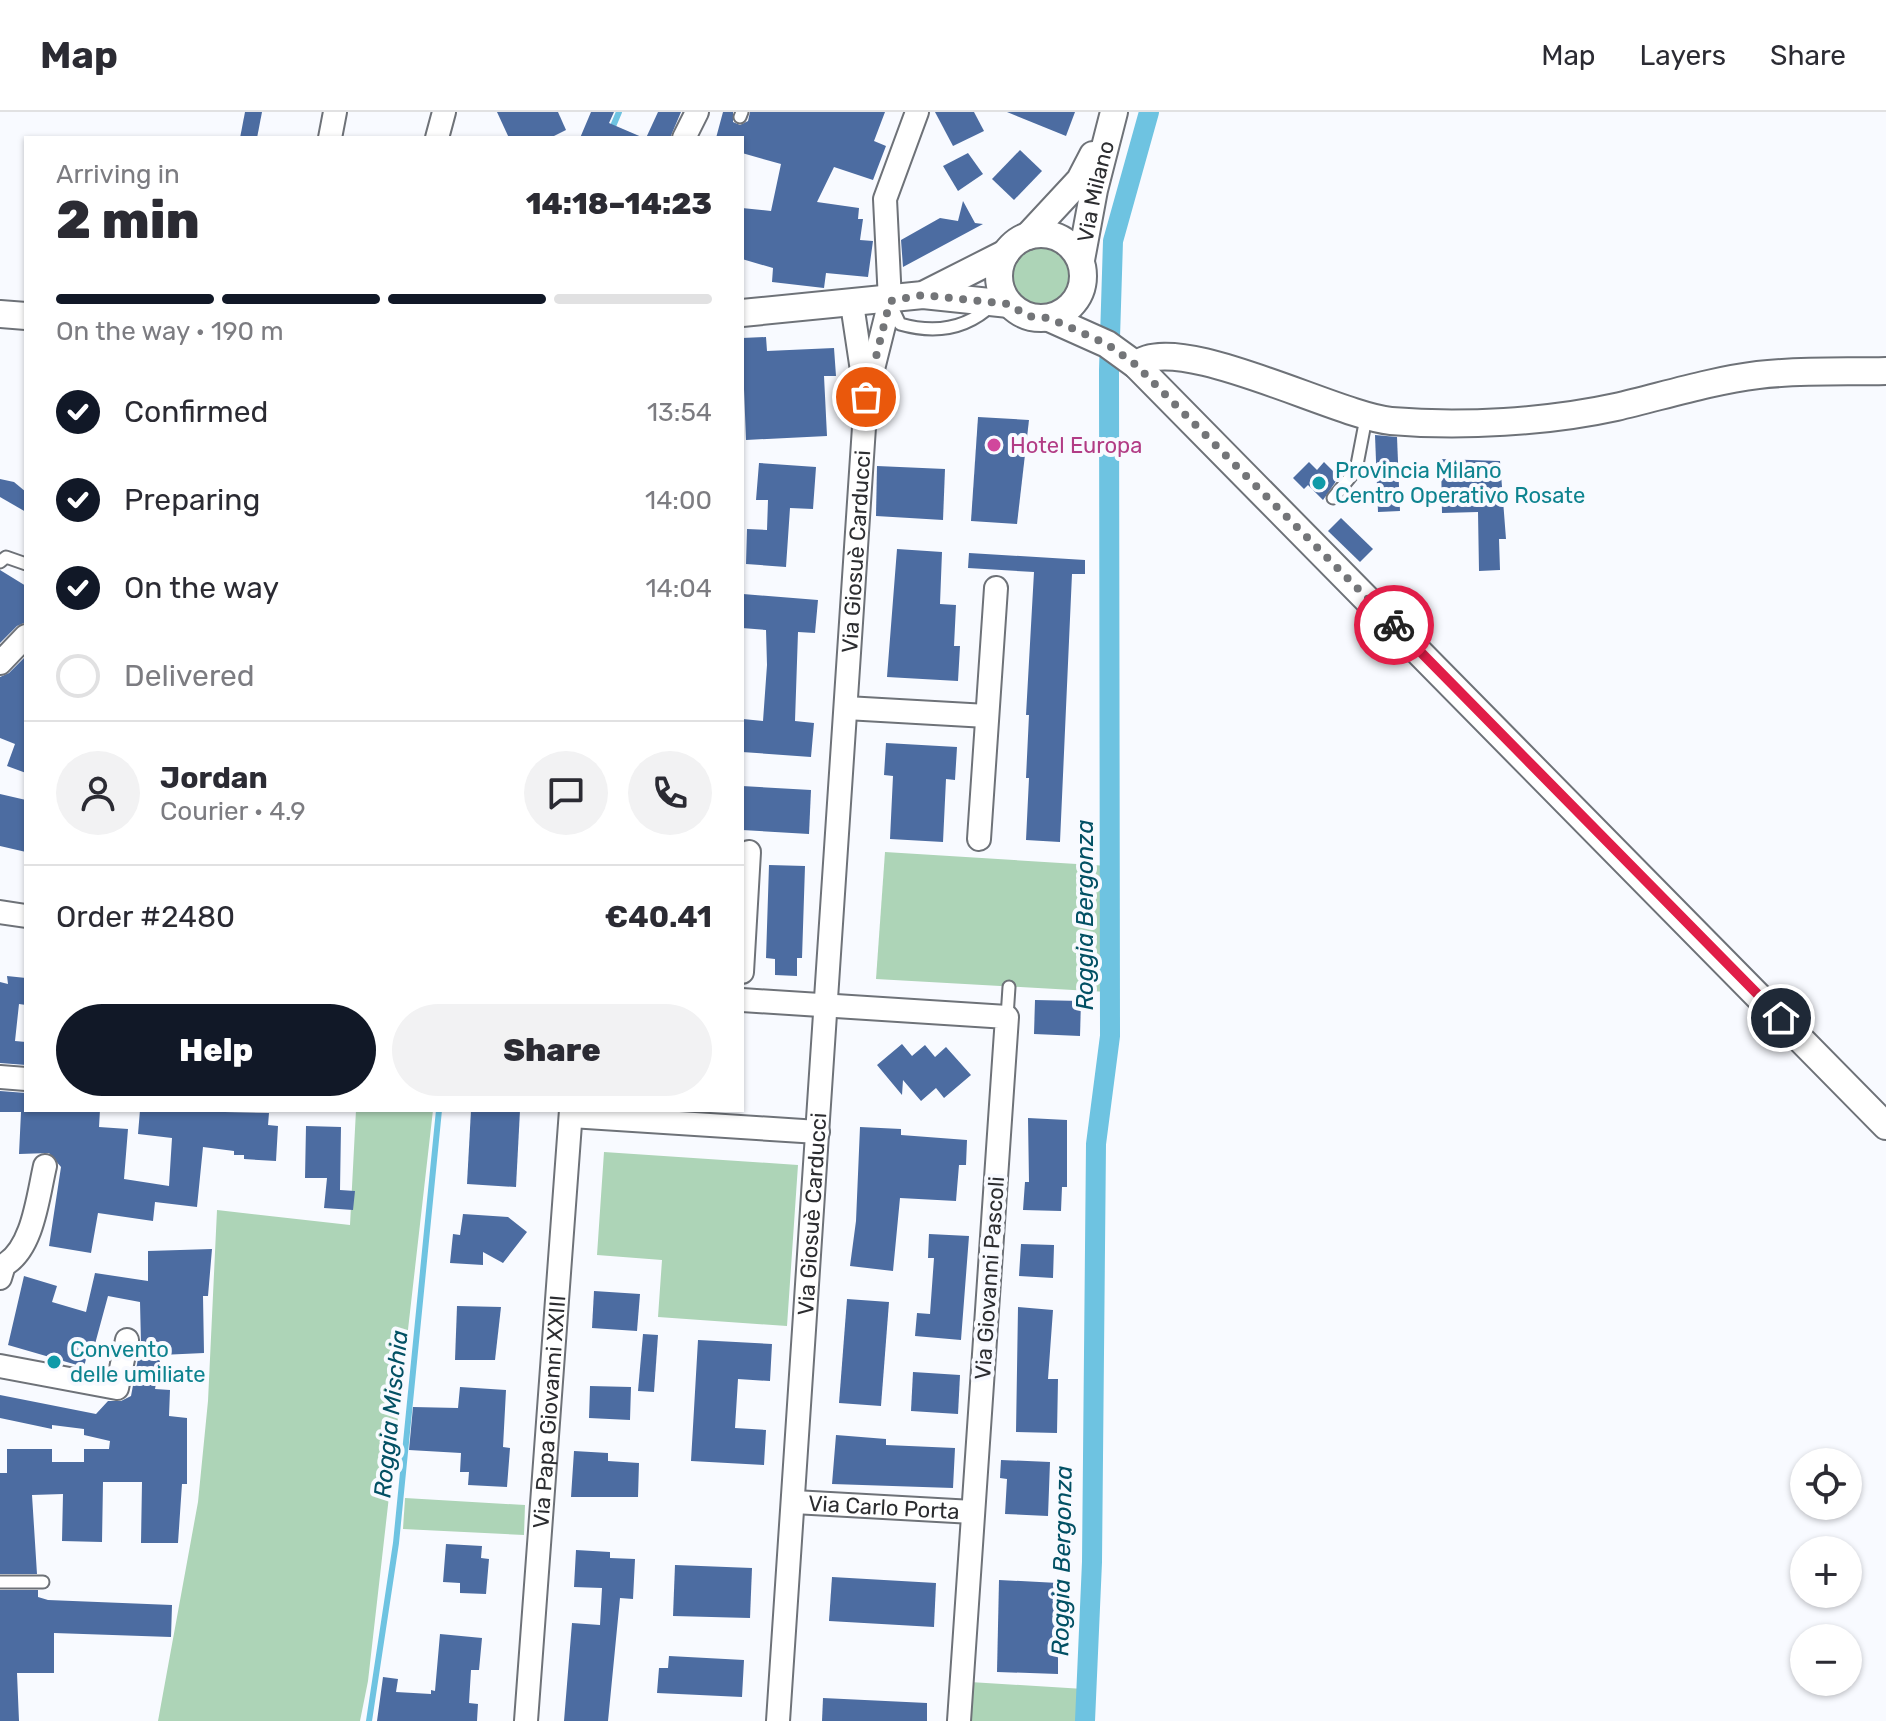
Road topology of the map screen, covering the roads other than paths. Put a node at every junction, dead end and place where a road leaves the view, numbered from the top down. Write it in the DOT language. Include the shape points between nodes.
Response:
graph roads {
  1 [pos="335,112"];
  2 [pos="444,112"];
  3 [pos="697,112"];
  4 [pos="917,112"];
  5 [pos="1112,118"];
  6 [pos="330,136"];
  7 [pos="438,136"];
  8 [pos="685,136"];
  9 [pos="1028,236"];
  10 [pos="1006,253"];
  11 [pos="1081,260"];
  12 [pos="1081,290"];
  13 [pos="923,295"];
  14 [pos="890,301"];
  15 [pos="852,304"];
  16 [pos="1001,304"];
  17 [pos="744,313"];
  18 [pos="0,314"];
  19 [pos="24,316"];
  20 [pos="1049,318"];
  21 [pos="1107,344"];
  22 [pos="1136,365"];
  23 [pos="1886,371"];
  24 [pos="866,397"];
  25 [pos="1366,418"];
  26 [pos="1333,498"];
  27 [pos="0,562"];
  28 [pos="24,563"];
  29 [pos="996,588"];
  30 [pos="24,638"];
  31 [pos="0,663"];
  32 [pos="846,708"];
  33 [pos="987,716"];
  34 [pos="979,839"];
  35 [pos="749,852"];
  36 [pos="0,912"];
  37 [pos="24,916"];
  38 [pos="744,938"];
  39 [pos="1009,987"];
  40 [pos="744,1000"];
  41 [pos="826,1006"];
  42 [pos="1007,1017"];
  43 [pos="0,1077"];
  44 [pos="24,1079"];
  45 [pos="571,1113"];
  46 [pos="1886,1126"];
  47 [pos="818,1132"];
  48 [pos="45,1166"];
  49 [pos="1,1267"];
  50 [pos="127,1340"];
  51 [pos="0,1366"];
  52 [pos="794,1502"];
  53 [pos="973,1512"];
  54 [pos="0,1582"];
  55 [pos="43,1582"];
  56 [pos="523,1718"];
  57 [pos="778,1721"];
  58 [pos="959,1721"];
  1 -- 6 [label="street"];
  2 -- 7 [label="street"];
  3 -- 8 [label="street"];
  4 -- 14 [label="street, Via Giosuè Carducci" via="885,199"];
  5 -- 9 [label="street, Via Milano" via="1080,180"];
  5 -- 11 [label="street, Via Milano"];
  9 -- 10 [label="street"];
  9 -- 11 [label="street" via="1057,237"];
  10 -- 13 [label="street"];
  10 -- 16 [label="street" via="999,273"];
  11 -- 12 [label="street"];
  12 -- 20 [label="street" via="1069,308"];
  12 -- 21 [label="street"];
  13 -- 14 [label="street"];
  13 -- 16 [label="street"];
  14 -- 15 [label="street"];
  14 -- 16 [label="lane" via="900,324 918,329 975,322"];
  14 -- 24 [label="street, Via Giosuè Carducci"];
  15 -- 17 [label="street"];
  15 -- 24 [label="street, Via Giosuè Carducci"];
  16 -- 20 [label="street" via="1027,316"];
  18 -- 19 [label="street"];
  20 -- 21 [label="street"];
  21 -- 22 [label="street"];
  22 -- 25 [label="street" via="1144,358 1175,356 1210,363"];
  22 -- 46 [label="street"];
  23 -- 25 [label="street" via="1762,374 1557,417 1450,422"];
  24 -- 32 [label="street, Via Giosuè Carducci"];
  25 -- 26 [label="lane" via="1356,470"];
  27 -- 28 [label="lane" via="6,557"];
  29 -- 33 [label="street"];
  30 -- 31 [label="street"];
  32 -- 33 [label="street"];
  32 -- 41 [label="street, Via Giosuè Carducci"];
  33 -- 34 [label="street"];
  35 -- 38 [label="street"];
  36 -- 37 [label="street"];
  39 -- 42 [label="lane"];
  40 -- 41 [label="street"];
  41 -- 42 [label="street"];
  41 -- 47 [label="street, Via Giosuè Carducci"];
  42 -- 53 [label="street, Via Giovanni Pascoli"];
  43 -- 44 [label="street"];
  45 -- 47 [label="street"];
  45 -- 56 [label="street, Via Papa Giovanni XXIII"];
  47 -- 52 [label="street, Via Giosuè Carducci"];
  48 -- 49 [label="street" via="26,1236 15,1259"];
  50 -- 51 [label="street" via="117,1388"];
  52 -- 53 [label="street, Via Carlo Porta"];
  52 -- 57 [label="street, Via Giosuè Carducci"];
  53 -- 58 [label="street, Via Giovanni Pascoli"];
  54 -- 55 [label="lane"];
}
